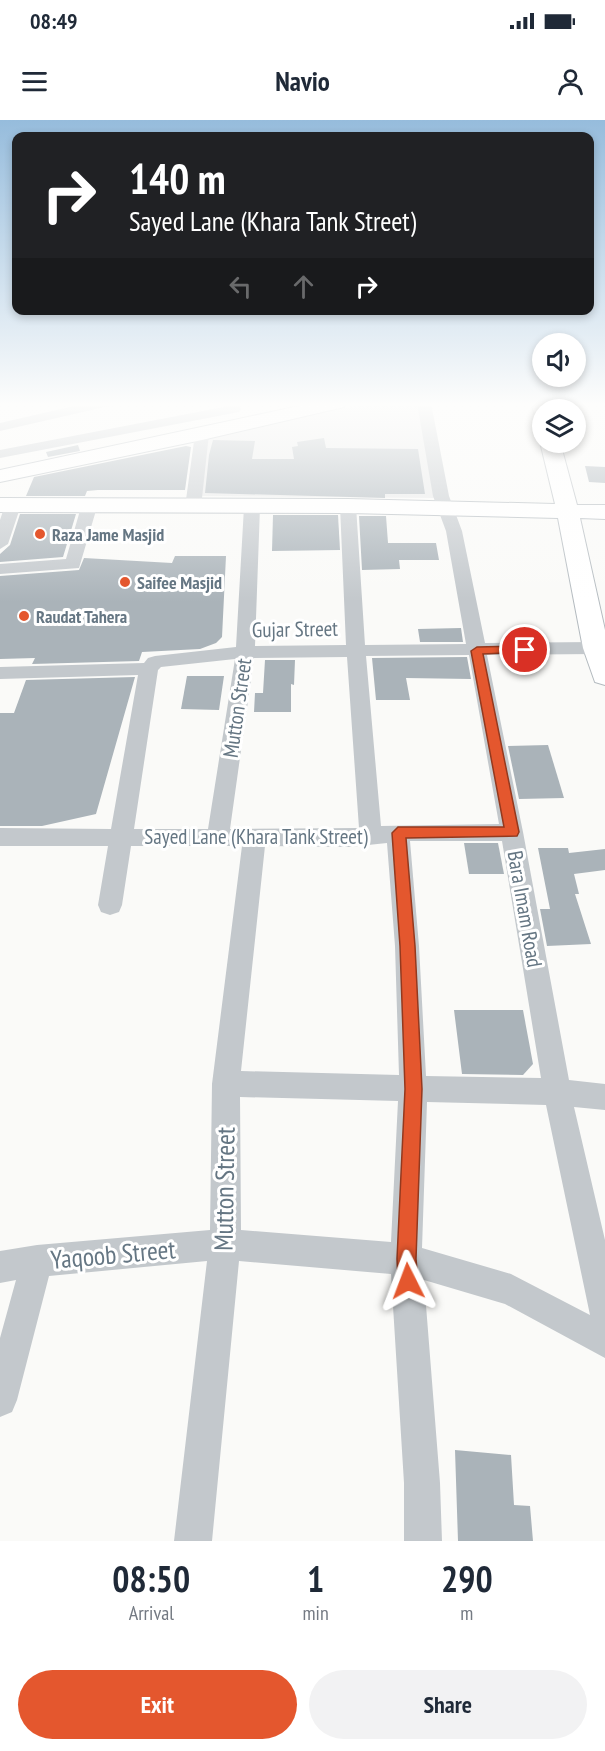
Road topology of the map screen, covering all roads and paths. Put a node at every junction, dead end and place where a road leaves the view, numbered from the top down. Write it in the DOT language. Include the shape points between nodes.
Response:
graph roads {
  1 [pos="32,469"];
  2 [pos="198,469"];
  3 [pos="438,469"];
  4 [pos="557,469"];
  5 [pos="0,476"];
  6 [pos="605,499"];
  7 [pos="4,501"];
  8 [pos="194,502"];
  9 [pos="445,503"];
  10 [pos="566,505"];
  11 [pos="348,506"];
  12 [pos="89,507"];
  13 [pos="252,507"];
  14 [pos="605,512"];
  15 [pos="0,544"];
  16 [pos="0,569"];
  17 [pos="596,648"];
  18 [pos="356,651"];
  19 [pos="477,651"];
  20 [pos="245,652"];
  21 [pos="149,669"];
  22 [pos="0,672"];
  23 [pos="605,676"];
  24 [pos="512,832"];
  25 [pos="385,834"];
  26 [pos="218,836"];
  27 [pos="0,837"];
  28 [pos="120,837"];
  29 [pos="255,837"];
  30 [pos="110,906"];
  31 [pos="226,1084"];
  32 [pos="413,1089"];
  33 [pos="556,1092"];
  34 [pos="605,1097"];
  35 [pos="225,1244"];
  36 [pos="406,1259"];
  37 [pos="37,1260"];
  38 [pos="0,1267"];
  39 [pos="605,1311"];
  40 [pos="605,1341"];
  41 [pos="0,1400"];
  42 [pos="193,1541"];
  43 [pos="423,1541"];
  1 -- 5 [label="main road"];
  2 -- 8 [label="street"];
  3 -- 9 [label="street, Bara Imam Road"];
  4 -- 10 [label="main road"];
  6 -- 10 [label="main road"];
  7 -- 8 [label="main road"];
  7 -- 12 [label="main road"];
  7 -- 15 [label="street"];
  8 -- 9 [label="main road"];
  8 -- 12 [label="main road"];
  8 -- 13 [label="main road"];
  9 -- 10 [label="main road"];
  9 -- 11 [label="main road"];
  9 -- 19 [label="street, Bara Imam Road"];
  10 -- 14 [label="main road"];
  10 -- 17 [label="main road"];
  11 -- 13 [label="main road"];
  11 -- 18 [label="street"];
  12 -- 16 [label="street" via="73,564"];
  13 -- 20 [label="street, Mutton Street"];
  17 -- 19 [label="street, Gujar Street"];
  17 -- 23 [label="main road"];
  18 -- 19 [label="street, Gujar Street"];
  18 -- 20 [label="street, Gujar Street"];
  18 -- 25 [label="street"];
  19 -- 24 [label="street, Bara Imam Road"];
  20 -- 21 [label="street, Gujar Street" via="155,662"];
  20 -- 26 [label="street, Mutton Street"];
  21 -- 22 [label="street, Gujar Street"];
  21 -- 28 [label="street"];
  24 -- 25 [label="street, Sayed Lane (Khara Tank Street)"];
  24 -- 33 [label="street, Bara Imam Road"];
  25 -- 29 [label="street, Sayed Lane (Khara Tank Street)"];
  25 -- 32 [label="street" via="407,946"];
  26 -- 28 [label="street, Sayed Lane (Khara Tank Street)"];
  26 -- 29 [label="street, Sayed Lane (Khara Tank Street)"];
  27 -- 28 [label="street, Sayed Lane (Khara Tank Street)"];
  28 -- 30 [label="street"];
  29 -- 31 [label="street, Mutton Street"];
  31 -- 32 [label="street"];
  31 -- 35 [label="street, Mutton Street"];
  32 -- 33 [label="street"];
  32 -- 36 [label="street"];
  33 -- 34 [label="street"];
  33 -- 39 [label="street, Bara Imam Road"];
  35 -- 36 [label="street, Yaqoob Street"];
  35 -- 37 [label="street, Yaqoob Street"];
  35 -- 42 [label="street, Mutton Street"];
  36 -- 40 [label="street, Yaqoob Street" via="511,1290"];
  36 -- 43 [label="street"];
  37 -- 38 [label="street, Yaqoob Street"];
  37 -- 41 [label="street"];
}
